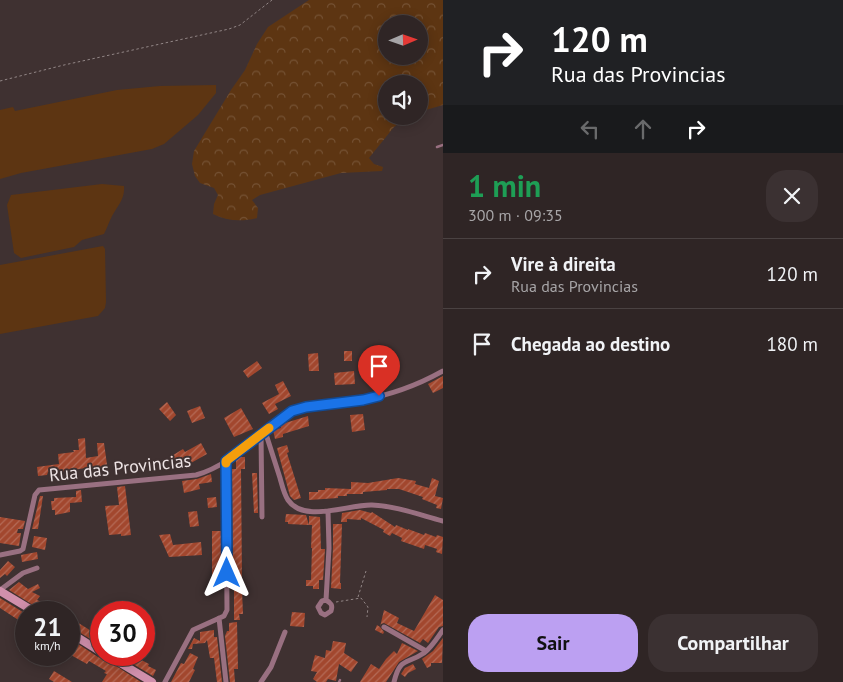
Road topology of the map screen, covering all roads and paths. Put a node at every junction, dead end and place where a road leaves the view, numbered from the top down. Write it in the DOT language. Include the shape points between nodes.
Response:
graph roads {
  1 [pos="272,0"];
  2 [pos="0,81"];
  3 [pos="443,145"];
  4 [pos="437,147"];
  5 [pos="443,371"];
  6 [pos="263,432"];
  7 [pos="226,461"];
  8 [pos="328,511"];
  9 [pos="262,517"];
  10 [pos="443,521"];
  11 [pos="0,555"];
  12 [pos="37,568"];
  13 [pos="366,571"];
  14 [pos="0,591"];
  15 [pos="358,598"];
  16 [pos="17,601"];
  17 [pos="328,601"];
  18 [pos="221,617"];
  19 [pos="367,617"];
  20 [pos="384,627"];
  21 [pos="443,630"];
  22 [pos="285,632"];
  23 [pos="426,651"];
  24 [pos="125,666"];
  25 [pos="152,682"];
  26 [pos="165,682"];
  27 [pos="226,682"];
  28 [pos="261,682"];
  29 [pos="394,682"];
  1 -- 2 [label="path" via="240,25 229,29"];
  3 -- 4 [label="lane"];
  5 -- 6 [label="street, Rua das Provincias" via="410,387 363,400 297,409"];
  6 -- 7 [label="street, Rua das Provincias"];
  6 -- 8 [label="street" via="288,500 305,511"];
  6 -- 9 [label="street"];
  7 -- 11 [label="street, Rua das Provincias" via="196,475 39,490 35,495 23,549"];
  7 -- 18 [label="street" via="227,610"];
  8 -- 10 [label="street" via="360,505 384,506"];
  8 -- 17 [label="street"];
  12 -- 14 [label="street" via="23,573"];
  13 -- 15 [label="path"];
  14 -- 16 [label="street"];
  15 -- 17 [label="path"];
  15 -- 19 [label="path" via="367,604"];
  18 -- 26 [label="street" via="193,630"];
  18 -- 27 [label="street"];
  20 -- 23 [label="street"];
  21 -- 23 [label="street"];
  22 -- 28 [label="street" via="271,667"];
  23 -- 29 [label="street" via="400,665"];
  24 -- 25 [label="street"];
}
